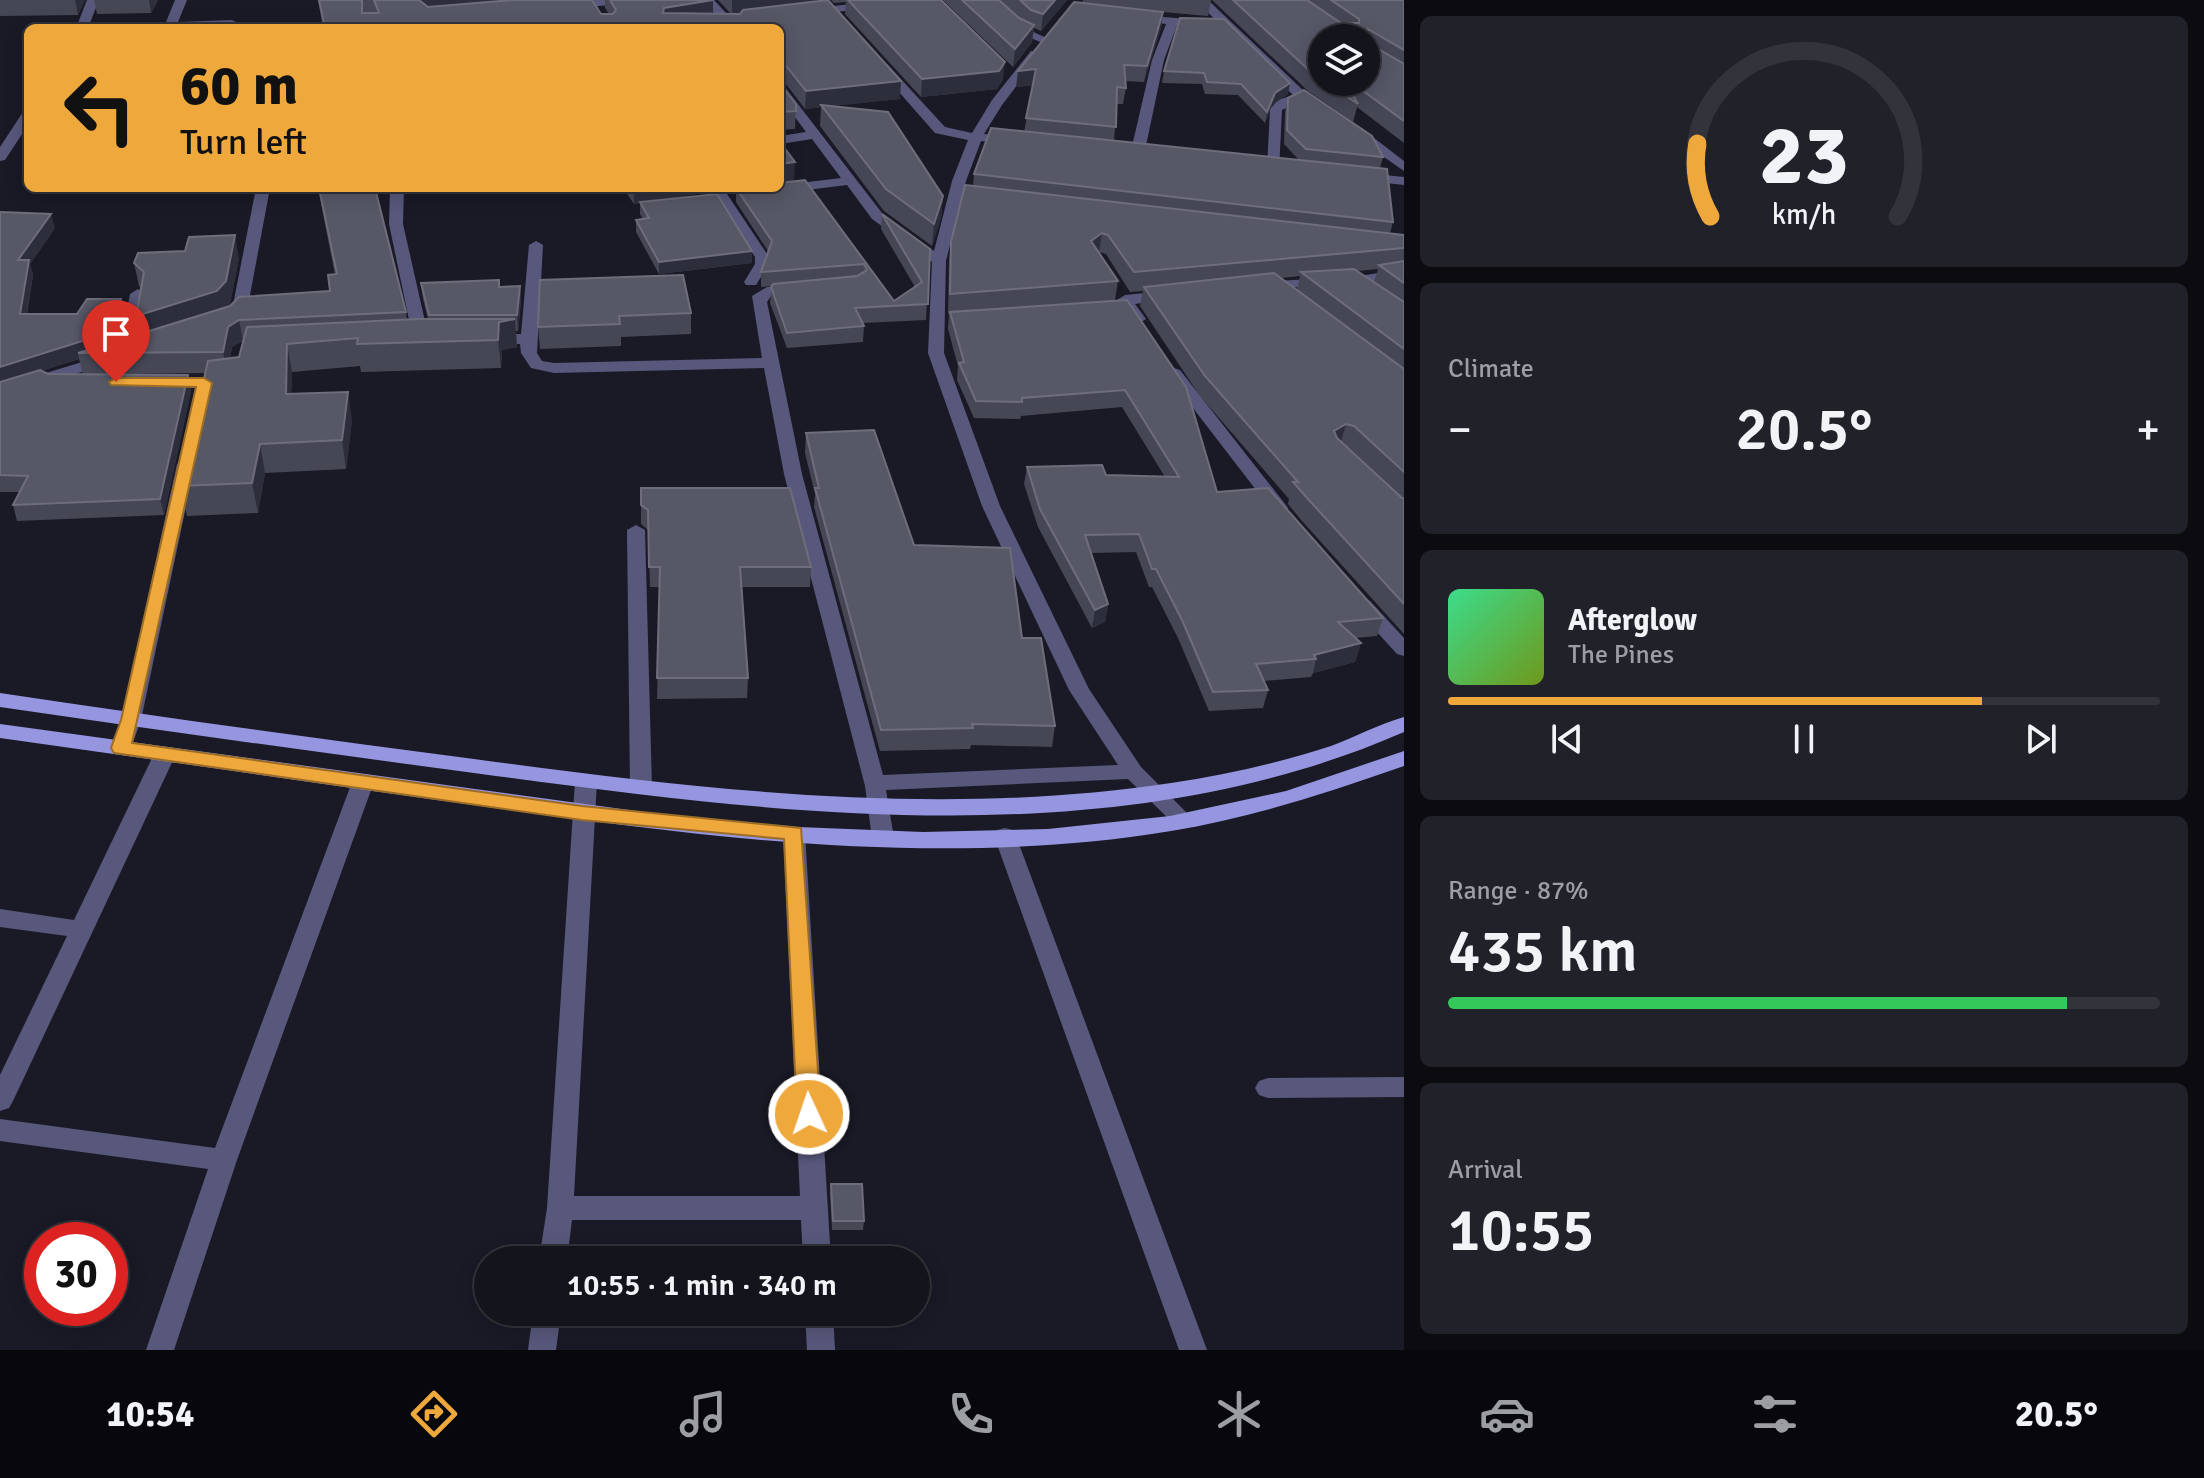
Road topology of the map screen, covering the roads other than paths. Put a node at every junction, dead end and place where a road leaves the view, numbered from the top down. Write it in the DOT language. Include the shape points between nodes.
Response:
graph roads {
  1 [pos="93,0"];
  2 [pos="181,0"];
  3 [pos="631,0"];
  4 [pos="708,0"];
  5 [pos="912,0"];
  6 [pos="989,0"];
  7 [pos="1201,0"];
  8 [pos="592,2"];
  9 [pos="827,5"];
  10 [pos="549,8"];
  11 [pos="803,13"];
  12 [pos="1128,17"];
  13 [pos="603,19"];
  14 [pos="842,21"];
  15 [pos="1172,22"];
  16 [pos="232,23"];
  17 [pos="714,23"];
  18 [pos="736,23"];
  19 [pos="84,24"];
  20 [pos="171,24"];
  21 [pos="202,24"];
  22 [pos="1227,24"];
  23 [pos="872,55"];
  24 [pos="784,96"];
  25 [pos="1302,96"];
  26 [pos="1338,118"];
  27 [pos="24,121"];
  28 [pos="1350,127"];
  29 [pos="816,135"];
  30 [pos="976,137"];
  31 [pos="784,139"];
  32 [pos="1034,144"];
  33 [pos="1152,156"];
  34 [pos="0,157"];
  35 [pos="1259,166"];
  36 [pos="1404,167"];
  37 [pos="1346,175"];
  38 [pos="850,181"];
  39 [pos="1404,181"];
  40 [pos="784,190"];
  41 [pos="262,192"];
  42 [pos="397,192"];
  43 [pos="725,194"];
  44 [pos="957,196"];
  45 [pos="973,198"];
  46 [pos="682,202"];
  47 [pos="536,245"];
  48 [pos="939,261"];
  49 [pos="1404,273"];
  50 [pos="1353,281"];
  51 [pos="751,282"];
  52 [pos="1274,285"];
  53 [pos="811,288"];
  54 [pos="1245,288"];
  55 [pos="138,294"];
  56 [pos="1185,294"];
  57 [pos="1298,303"];
  58 [pos="1404,318"];
  59 [pos="215,325"];
  60 [pos="1148,335"];
  61 [pos="421,339"];
  62 [pos="467,339"];
  63 [pos="528,339"];
  64 [pos="1166,361"];
  65 [pos="770,363"];
  66 [pos="0,380"];
  67 [pos="28,381"];
  68 [pos="87,382"];
  69 [pos="146,382"];
  70 [pos="209,387"];
  71 [pos="0,392"];
  72 [pos="191,442"];
  73 [pos="1294,527"];
  74 [pos="636,530"];
  75 [pos="1354,594"];
  76 [pos="1404,650"];
  77 [pos="0,700"];
  78 [pos="131,720"];
  79 [pos="1404,724"];
  80 [pos="0,731"];
  81 [pos="121,748"];
  82 [pos="165,754"];
  83 [pos="1404,758"];
  84 [pos="1133,772"];
  85 [pos="586,781"];
  86 [pos="363,782"];
  87 [pos="874,783"];
  88 [pos="641,788"];
  89 [pos="1152,793"];
  90 [pos="880,810"];
  91 [pos="582,813"];
  92 [pos="1182,819"];
  93 [pos="794,833"];
  94 [pos="1005,836"];
  95 [pos="883,838"];
  96 [pos="0,918"];
  97 [pos="82,930"];
  98 [pos="1404,1087"];
  99 [pos="1268,1088"];
  100 [pos="0,1101"];
  101 [pos="0,1130"];
  102 [pos="224,1160"];
  103 [pos="560,1208"];
  104 [pos="814,1208"];
  105 [pos="555,1246"];
  106 [pos="816,1246"];
  107 [pos="545,1326"];
  108 [pos="820,1326"];
  109 [pos="160,1350"];
  110 [pos="542,1350"];
  111 [pos="821,1350"];
  112 [pos="1187,1350"];
  1 -- 19 [label="street"];
  2 -- 20 [label="street"];
  3 -- 8 [label="street"];
  4 -- 18 [label="street"];
  5 -- 9 [label="street"];
  6 -- 30 [label="street" via="1023,31 1050,35 1009,74"];
  7 -- 22 [label="street"];
  8 -- 10 [label="street"];
  8 -- 13 [label="street"];
  9 -- 11 [label="street"];
  9 -- 14 [label="street"];
  12 -- 15 [label="street"];
  15 -- 22 [label="street"];
  15 -- 33 [label="street" via="1130,154"];
  16 -- 21 [label="street"];
  17 -- 18 [label="street"];
  22 -- 25 [label="street"];
  23 -- 30 [label="street" via="940,130"];
  24 -- 29 [label="street"];
  25 -- 26 [label="street"];
  25 -- 35 [label="street" via="1276,109 1281,168"];
  27 -- 34 [label="street"];
  28 -- 36 [label="street"];
  29 -- 31 [label="street"];
  29 -- 38 [label="street"];
  30 -- 32 [label="street"];
  30 -- 44 [label="street"];
  37 -- 39 [label="street"];
  38 -- 40 [label="street"];
  38 -- 48 [label="street" via="877,216"];
  41 -- 59 [label="street" via="240,306"];
  42 -- 61 [label="street" via="396,224"];
  43 -- 46 [label="street"];
  43 -- 51 [label="street" via="762,257"];
  44 -- 45 [label="street"];
  44 -- 48 [label="street"];
  47 -- 63 [label="street"];
  48 -- 84 [label="street" via="944,322 936,353 991,506 1079,690"];
  49 -- 50 [label="street"];
  50 -- 52 [label="street"];
  50 -- 58 [label="street"];
  52 -- 54 [label="street"];
  52 -- 57 [label="street"];
  53 -- 65 [label="street" via="760,296"];
  55 -- 67 [label="street" via="134,351"];
  56 -- 60 [label="street" via="1123,302"];
  62 -- 63 [label="street"];
  63 -- 65 [label="street" via="537,365 554,368"];
  64 -- 73 [label="street"];
  65 -- 87 [label="street" via="793,474"];
  66 -- 67 [label="street"];
  67 -- 68 [label="street"];
  67 -- 71 [label="street"];
  69 -- 70 [label="street"];
  72 -- 78 [label="street"];
  74 -- 88 [label="street"];
  75 -- 76 [label="street"];
  77 -- 78 [label="main road"];
  78 -- 81 [label="street"];
  78 -- 85 [label="main road"];
  79 -- 89 [label="main road" via="1281,771"];
  80 -- 81 [label="main road"];
  81 -- 82 [label="main road"];
  82 -- 86 [label="main road"];
  82 -- 97 [label="street"];
  83 -- 92 [label="main road" via="1306,796"];
  84 -- 87 [label="street"];
  84 -- 89 [label="street"];
  85 -- 88 [label="main road"];
  85 -- 91 [label="street"];
  86 -- 91 [label="main road"];
  86 -- 102 [label="street"];
  87 -- 90 [label="street"];
  88 -- 90 [label="main road"];
  89 -- 90 [label="main road" via="988,809"];
  89 -- 92 [label="street"];
  90 -- 95 [label="street"];
  91 -- 93 [label="main road"];
  91 -- 103 [label="street"];
  92 -- 94 [label="main road" via="1108,831"];
  93 -- 95 [label="main road"];
  93 -- 104 [label="street"];
  94 -- 95 [label="main road"];
  94 -- 112 [label="street"];
  96 -- 97 [label="street"];
  97 -- 100 [label="street"];
  98 -- 99 [label="street"];
  101 -- 102 [label="street"];
  102 -- 109 [label="street"];
  103 -- 104 [label="street"];
  103 -- 105 [label="street"];
  104 -- 106 [label="street"];
  107 -- 110 [label="street"];
  108 -- 111 [label="street"];
}
